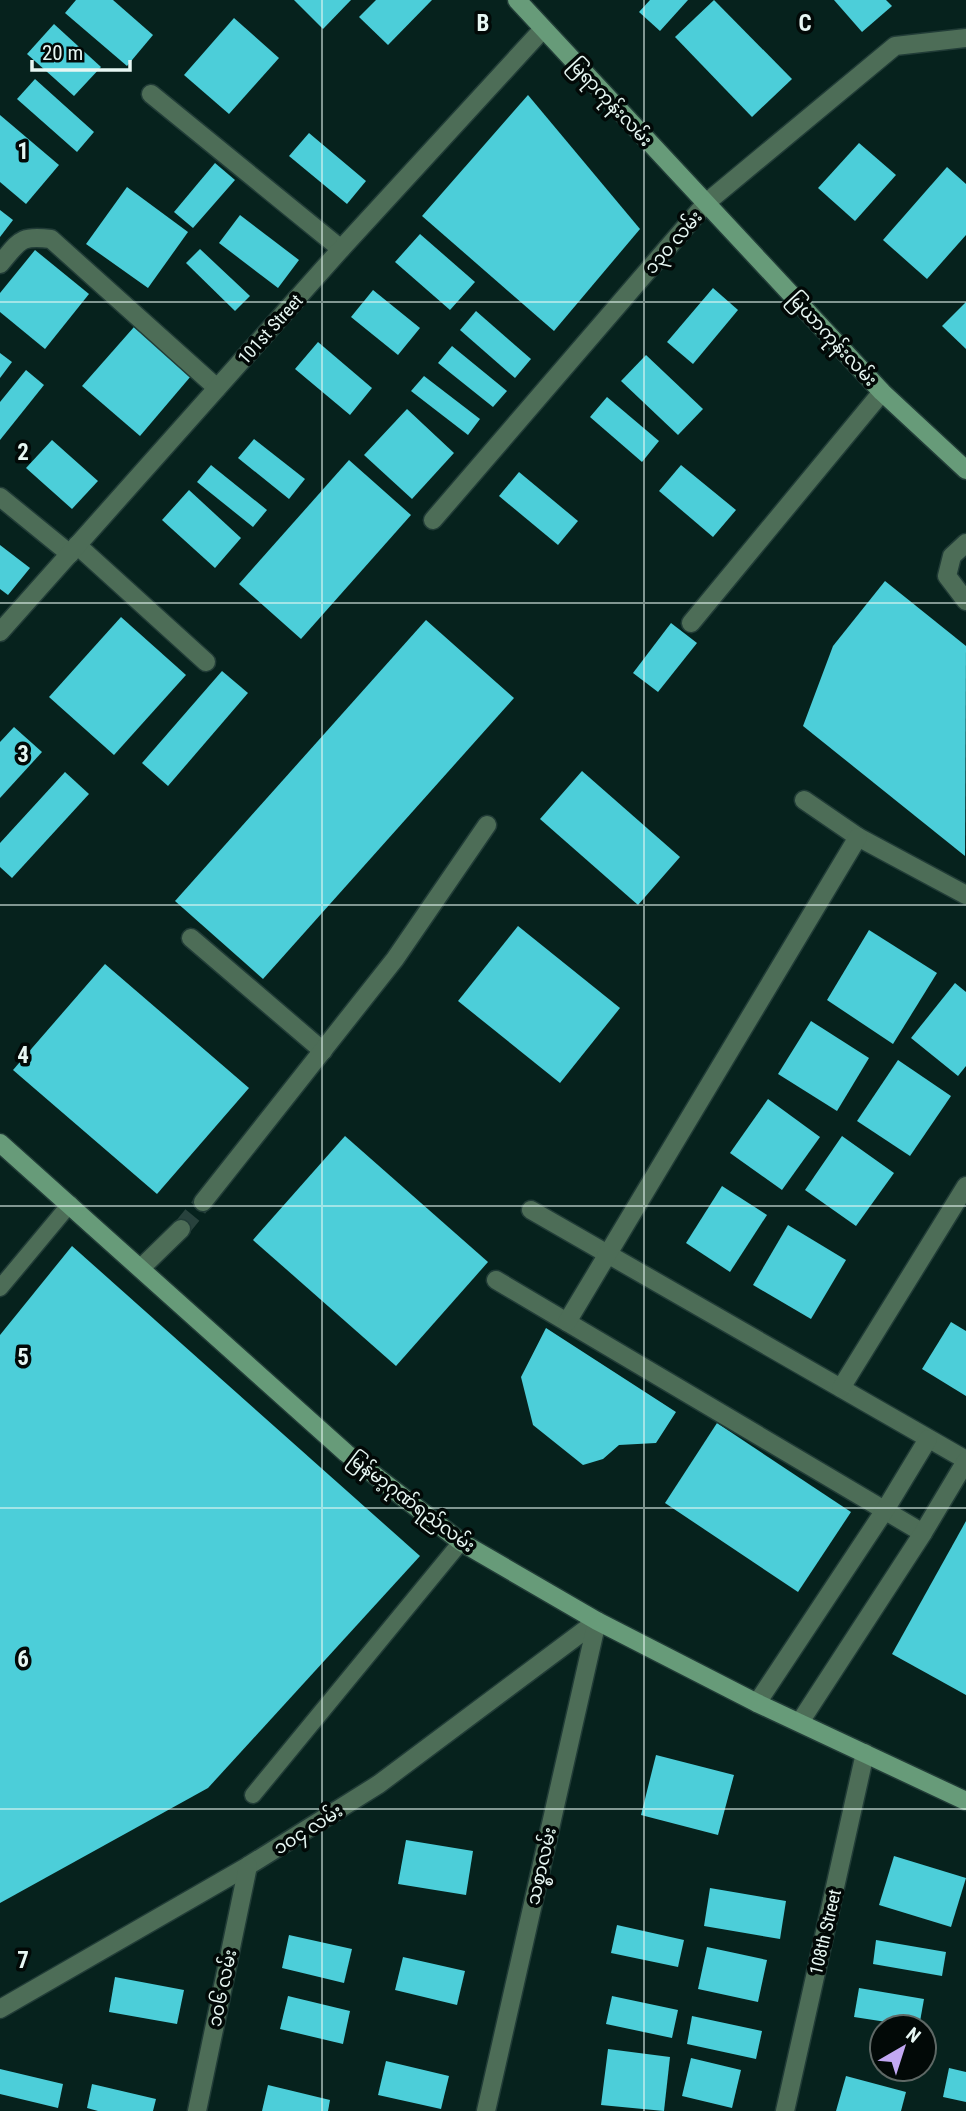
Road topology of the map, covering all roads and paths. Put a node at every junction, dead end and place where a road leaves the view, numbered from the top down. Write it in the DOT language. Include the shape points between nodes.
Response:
graph roads {
  1 [pos="517,0"];
  2 [pos="543,29"];
  3 [pos="966,38"];
  4 [pos="151,94"];
  5 [pos="706,203"];
  6 [pos="341,249"];
  7 [pos="0,264"];
  8 [pos="217,388"];
  9 [pos="881,392"];
  10 [pos="966,470"];
  11 [pos="0,497"];
  12 [pos="433,520"];
  13 [pos="966,542"];
  14 [pos="74,550"];
  15 [pos="966,601"];
  16 [pos="691,623"];
  17 [pos="0,632"];
  18 [pos="206,662"];
  19 [pos="804,800"];
  20 [pos="486,825"];
  21 [pos="858,837"];
  22 [pos="965,892"];
  23 [pos="191,938"];
  24 [pos="323,1051"];
  25 [pos="0,1143"];
  26 [pos="966,1186"];
  27 [pos="203,1202"];
  28 [pos="69,1204"];
  29 [pos="531,1210"];
  30 [pos="181,1229"];
  31 [pos="609,1255"];
  32 [pos="141,1268"];
  33 [pos="496,1280"];
  34 [pos="0,1288"];
  35 [pos="567,1322"];
  36 [pos="841,1388"];
  37 [pos="928,1439"];
  38 [pos="966,1461"];
  39 [pos="885,1510"];
  40 [pos="923,1533"];
  41 [pos="461,1542"];
  42 [pos="597,1621"];
  43 [pos="757,1703"];
  44 [pos="800,1722"];
  45 [pos="865,1753"];
  46 [pos="253,1795"];
  47 [pos="966,1801"];
  48 [pos="248,1866"];
  49 [pos="0,2009"];
  50 [pos="197,2111"];
  51 [pos="486,2111"];
  52 [pos="785,2111"];
  1 -- 2 [label="street, မြရာကုန်းလမ်း"];
  2 -- 5 [label="street, မြရာကုန်းလမ်း"];
  2 -- 6 [label="street, 101st Street"];
  3 -- 5 [label="street, ၁၃၀ လမ်း" via="895,46"];
  4 -- 6 [label="street"];
  5 -- 9 [label="street, မြယာကုန်းလမ်း"];
  5 -- 12 [label="street, ၁၃၀ လမ်း"];
  6 -- 8 [label="street, 101st Street"];
  7 -- 8 [label="street" via="20,240 30,236 51,239"];
  8 -- 14 [label="street, 101st Street"];
  9 -- 10 [label="street, မြယာကုန်းလမ်း"];
  9 -- 16 [label="street"];
  11 -- 14 [label="street"];
  13 -- 15 [label="street" via="952,556 947,576"];
  14 -- 17 [label="street, 101st Street"];
  14 -- 18 [label="street"];
  19 -- 21 [label="street"];
  20 -- 24 [label="street" via="394,959"];
  21 -- 22 [label="street"];
  21 -- 31 [label="street"];
  23 -- 24 [label="street"];
  24 -- 27 [label="street"];
  25 -- 28 [label="street, မြန်မာ့ဂုဏ်ရည်လမ်း"];
  26 -- 36 [label="street"];
  28 -- 32 [label="street, မြန်မာ့ဂုဏ်ရည်လမ်း"];
  28 -- 34 [label="lane"];
  29 -- 31 [label="street"];
  30 -- 32 [label="street"];
  31 -- 35 [label="street"];
  31 -- 36 [label="street"];
  32 -- 41 [label="street, မြန်မာ့ဂုဏ်ရည်လမ်း" via="346,1453"];
  33 -- 35 [label="street"];
  35 -- 39 [label="street"];
  36 -- 37 [label="street"];
  37 -- 38 [label="street"];
  37 -- 39 [label="street"];
  38 -- 40 [label="street"];
  39 -- 40 [label="street"];
  39 -- 43 [label="street"];
  40 -- 44 [label="street"];
  41 -- 42 [label="street, မြန်မာ့ဂုဏ်ရည်လမ်း"];
  41 -- 46 [label="lane"];
  42 -- 43 [label="street, မြန်မာ့ဂုဏ်ရည်လမ်း"];
  42 -- 48 [label="street, ၁၀၄ လမ်း" via="379,1784"];
  42 -- 51 [label="street, သစ္စာလမ်း"];
  43 -- 44 [label="street, မြန်မာ့ဂုဏ်ရည်လမ်း"];
  44 -- 45 [label="street, မြန်မာ့ဂုဏ်ရည်လမ်း"];
  45 -- 47 [label="street, မြန်မာ့ဂုဏ်ရည်လမ်း"];
  45 -- 52 [label="street, 108th Street"];
  48 -- 49 [label="street, ၁၀၄ လမ်း"];
  48 -- 50 [label="street, ၁၀၆ လမ်း"];
}
